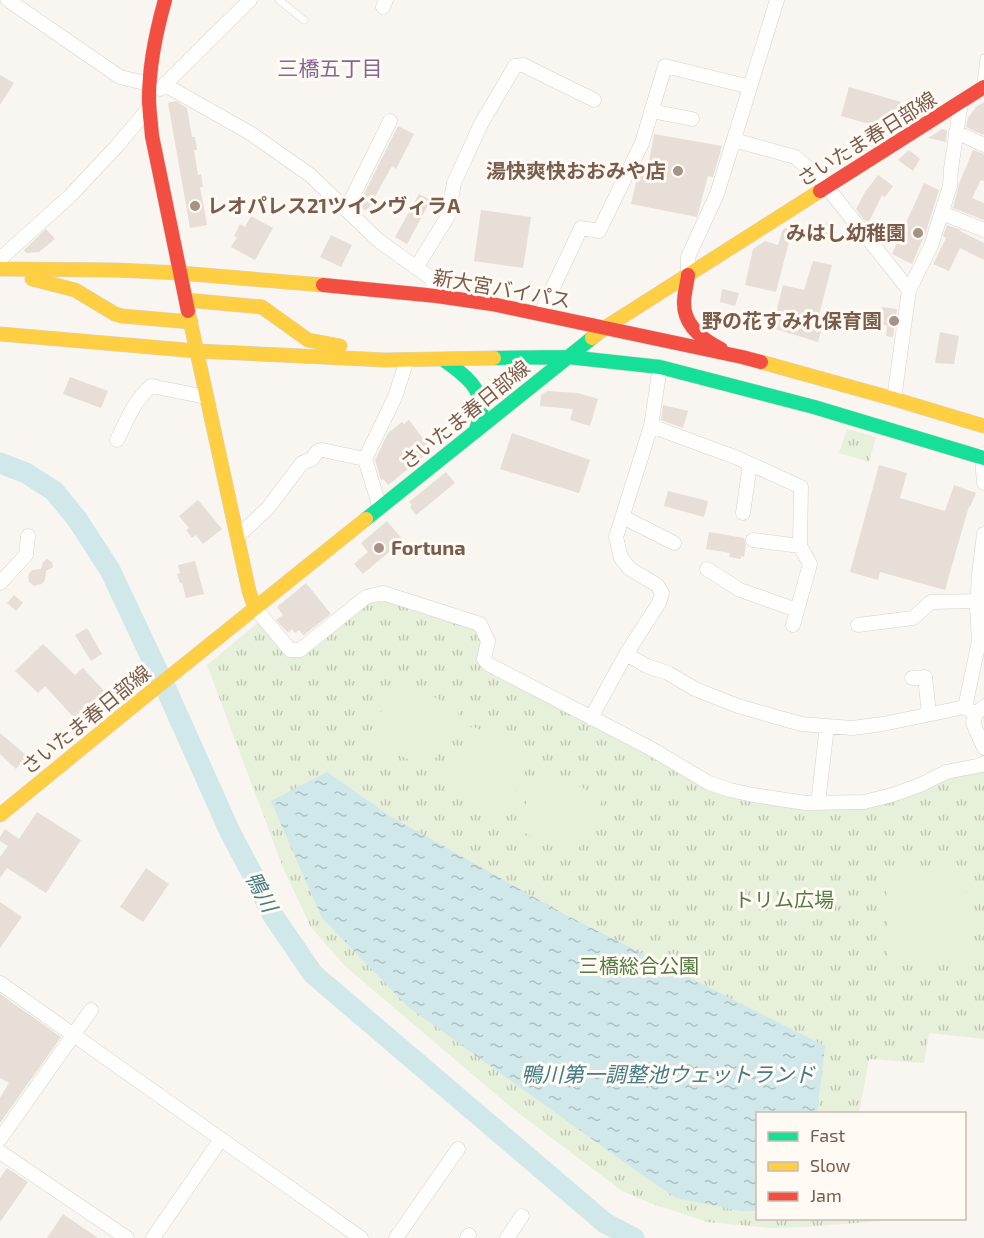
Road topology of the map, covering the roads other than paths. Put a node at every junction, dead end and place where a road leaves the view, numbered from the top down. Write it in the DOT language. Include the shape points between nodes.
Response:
graph roads {
  1 [pos="8,0"];
  2 [pos="165,0"];
  3 [pos="250,0"];
  4 [pos="279,0"];
  5 [pos="777,0"];
  6 [pos="304,20"];
  7 [pos="984,58"];
  8 [pos="165,85"];
  9 [pos="750,87"];
  10 [pos="982,88"];
  11 [pos="149,96"];
  12 [pos="594,100"];
  13 [pos="961,102"];
  14 [pos="651,111"];
  15 [pos="692,119"];
  16 [pos="390,122"];
  17 [pos="956,132"];
  18 [pos="734,140"];
  19 [pos="984,146"];
  20 [pos="827,188"];
  21 [pos="346,210"];
  22 [pos="942,213"];
  23 [pos="984,230"];
  24 [pos="0,259"];
  25 [pos="416,268"];
  26 [pos="0,271"];
  27 [pos="180,273"];
  28 [pos="688,275"];
  29 [pos="909,290"];
  30 [pos="437,296"];
  31 [pos="186,300"];
  32 [pos="541,314"];
  33 [pos="191,322"];
  34 [pos="606,327"];
  35 [pos="0,334"];
  36 [pos="197,351"];
  37 [pos="568,357"];
  38 [pos="742,357"];
  39 [pos="407,360"];
  40 [pos="444,360"];
  41 [pos="660,367"];
  42 [pos="206,398"];
  43 [pos="894,399"];
  44 [pos="651,426"];
  45 [pos="984,426"];
  46 [pos="475,432"];
  47 [pos="117,441"];
  48 [pos="983,456"];
  49 [pos="365,459"];
  50 [pos="750,464"];
  51 [pos="984,483"];
  52 [pos="380,508"];
  53 [pos="743,513"];
  54 [pos="623,517"];
  55 [pos="984,534"];
  56 [pos="28,536"];
  57 [pos="237,537"];
  58 [pos="753,540"];
  59 [pos="674,543"];
  60 [pos="800,546"];
  61 [pos="707,569"];
  62 [pos="981,575"];
  63 [pos="0,583"];
  64 [pos="977,601"];
  65 [pos="255,608"];
  66 [pos="797,610"];
  67 [pos="793,625"];
  68 [pos="858,625"];
  69 [pos="626,654"];
  70 [pos="912,678"];
  71 [pos="975,709"];
  72 [pos="929,714"];
  73 [pos="591,718"];
  74 [pos="827,726"];
  75 [pos="984,748"];
  76 [pos="984,764"];
  77 [pos="818,803"];
  78 [pos="0,815"];
  79 [pos="0,983"];
  80 [pos="91,1010"];
  81 [pos="73,1035"];
  82 [pos="0,1139"];
  83 [pos="222,1139"];
  84 [pos="458,1149"];
  85 [pos="0,1152"];
  86 [pos="522,1216"];
  87 [pos="127,1238"];
  88 [pos="153,1238"];
  89 [pos="361,1238"];
  90 [pos="396,1238"];
  91 [pos="507,1238"];
  1 -- 11 [label="street"];
  2 -- 11 [label="main road"];
  3 -- 8 [label="street"];
  4 -- 6 [label="lane"];
  5 -- 9 [label="street"];
  7 -- 10 [label="lane"];
  8 -- 11 [label="street"];
  8 -- 21 [label="street" via="250,133 310,175"];
  9 -- 14 [label="street" via="665,66"];
  9 -- 18 [label="street"];
  10 -- 13 [label="main road, さいたま春日部線"];
  11 -- 24 [label="street" via="116,147 70,196"];
  11 -- 27 [label="main road" via="154,147"];
  12 -- 25 [label="street" via="523,65 515,66 481,124 454,183 448,216"];
  13 -- 17 [label="street"];
  13 -- 20 [label="main road, さいたま春日部線"];
  14 -- 15 [label="street"];
  14 -- 32 [label="street" via="642,143 599,231 581,228"];
  16 -- 21 [label="street"];
  17 -- 19 [label="street"];
  17 -- 22 [label="street" via="950,186"];
  18 -- 20 [label="street" via="795,157"];
  18 -- 28 [label="street" via="717,194 687,256"];
  20 -- 28 [label="main road, さいたま春日部線"];
  20 -- 29 [label="street"];
  21 -- 25 [label="street"];
  22 -- 23 [label="street"];
  22 -- 29 [label="street"];
  25 -- 30 [label="street" via="431,278"];
  26 -- 27 [label="main road, 新大宮バイパス"];
  26 -- 33 [label="main road" via="75,290 122,316"];
  27 -- 30 [label="main road, 新大宮バイパス"];
  27 -- 31 [label="main road"];
  28 -- 34 [label="main road, さいたま春日部線"];
  28 -- 38 [label="main road" via="684,308 690,324 716,347"];
  29 -- 43 [label="street"];
  30 -- 32 [label="main road, 新大宮バイパス"];
  31 -- 33 [label="main road"];
  31 -- 39 [label="main road" via="262,307 308,340"];
  32 -- 34 [label="main road, 新大宮バイパス"];
  33 -- 36 [label="main road"];
  34 -- 37 [label="main road, さいたま春日部線"];
  34 -- 38 [label="main road, 新大宮バイパス"];
  35 -- 36 [label="main road"];
  36 -- 39 [label="main road"];
  36 -- 42 [label="main road"];
  37 -- 40 [label="main road"];
  37 -- 41 [label="main road"];
  37 -- 46 [label="main road, さいたま春日部線"];
  38 -- 43 [label="main road, 新大宮バイパス"];
  39 -- 40 [label="main road"];
  39 -- 49 [label="street" via="395,397"];
  40 -- 46 [label="main road" via="463,373 477,392 481,414"];
  41 -- 44 [label="street"];
  41 -- 48 [label="main road"];
  42 -- 47 [label="street" via="151,386 134,406"];
  42 -- 57 [label="main road"];
  43 -- 45 [label="main road, 新大宮バイパス"];
  44 -- 50 [label="street"];
  44 -- 54 [label="street"];
  46 -- 52 [label="main road, さいたま春日部線"];
  48 -- 51 [label="street"];
  49 -- 52 [label="street"];
  49 -- 57 [label="street" via="318,451 302,463 268,508"];
  50 -- 53 [label="street"];
  50 -- 60 [label="street" via="801,487"];
  52 -- 65 [label="main road, さいたま春日部線"];
  54 -- 59 [label="street"];
  54 -- 69 [label="street" via="616,537 621,558 662,593 660,603"];
  55 -- 62 [label="street"];
  56 -- 63 [label="street" via="26,555"];
  57 -- 65 [label="main road"];
  58 -- 60 [label="street"];
  60 -- 66 [label="street" via="810,564"];
  61 -- 66 [label="street" via="740,590"];
  62 -- 64 [label="street"];
  64 -- 68 [label="street" via="931,602 913,618"];
  64 -- 71 [label="street"];
  65 -- 73 [label="street" via="290,650 300,651 366,597 383,594 427,606 480,624 488,641 484,659 488,664"];
  65 -- 78 [label="main road, さいたま春日部線"];
  66 -- 67 [label="street"];
  69 -- 73 [label="street"];
  69 -- 74 [label="street" via="738,706 801,724"];
  70 -- 72 [label="street" via="925,677"];
  71 -- 72 [label="street"];
  71 -- 75 [label="street" via="973,723"];
  72 -- 74 [label="street" via="852,728"];
  73 -- 77 [label="street" via="709,783 753,795"];
  74 -- 77 [label="street"];
  76 -- 77 [label="street" via="946,772 920,785 864,802"];
  79 -- 81 [label="street"];
  80 -- 81 [label="street"];
  81 -- 82 [label="street"];
  81 -- 83 [label="street"];
  83 -- 88 [label="street"];
  83 -- 89 [label="street"];
  84 -- 90 [label="street"];
  85 -- 87 [label="street"];
  86 -- 91 [label="street"];
}
